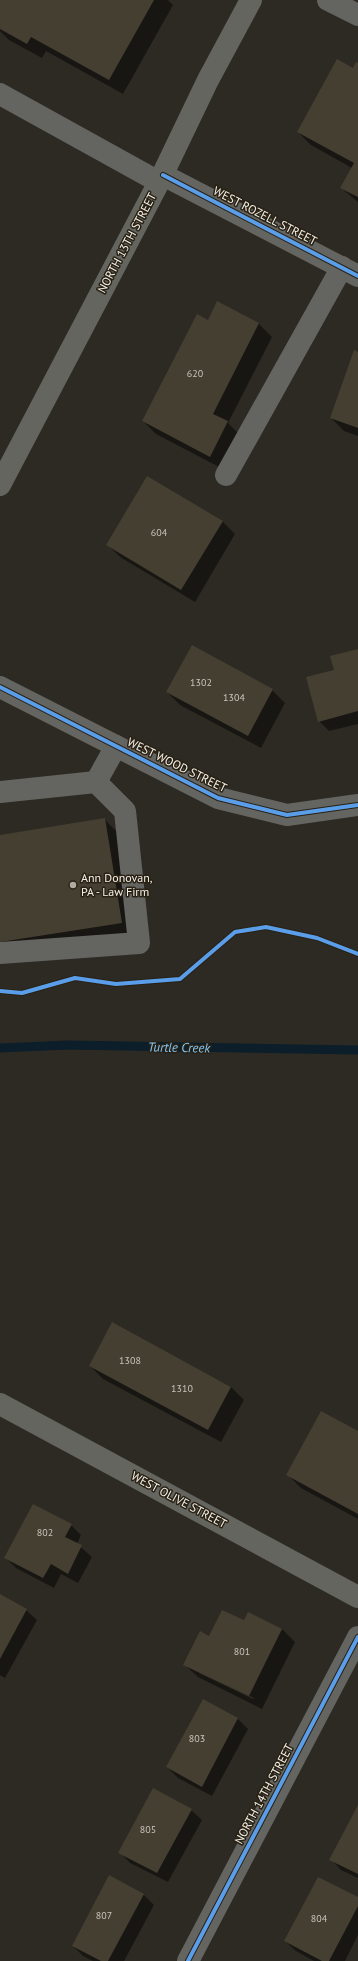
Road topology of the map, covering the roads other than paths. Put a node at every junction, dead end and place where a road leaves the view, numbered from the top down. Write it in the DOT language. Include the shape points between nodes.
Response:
graph roads {
  1 [pos="251,0"];
  2 [pos="328,0"];
  3 [pos="358,14"];
  4 [pos="0,94"];
  5 [pos="161,178"];
  6 [pos="350,271"];
  7 [pos="226,475"];
  8 [pos="0,485"];
  9 [pos="0,687"];
  10 [pos="116,746"];
  11 [pos="96,782"];
  12 [pos="0,792"];
  13 [pos="358,805"];
  14 [pos="0,953"];
  15 [pos="0,1404"];
  16 [pos="358,1597"];
  17 [pos="358,1637"];
  18 [pos="188,1961"];
  1 -- 5 [label="main road, NORTH 13TH STREET" via="208,80"];
  2 -- 3 [label="street"];
  4 -- 5 [label="street, WEST ROZELL STREET"];
  5 -- 6 [label="street, WEST ROZELL STREET"];
  5 -- 8 [label="main road, NORTH 13TH STREET"];
  6 -- 7 [label="street"];
  9 -- 10 [label="street, WEST WOOD STREET"];
  10 -- 11 [label="street"];
  10 -- 13 [label="street, WEST WOOD STREET" via="218,798 287,815"];
  11 -- 12 [label="street"];
  11 -- 14 [label="street" via="125,811 139,943"];
  15 -- 16 [label="main road, WEST OLIVE STREET"];
  17 -- 18 [label="street, NORTH 14TH STREET"];
}
